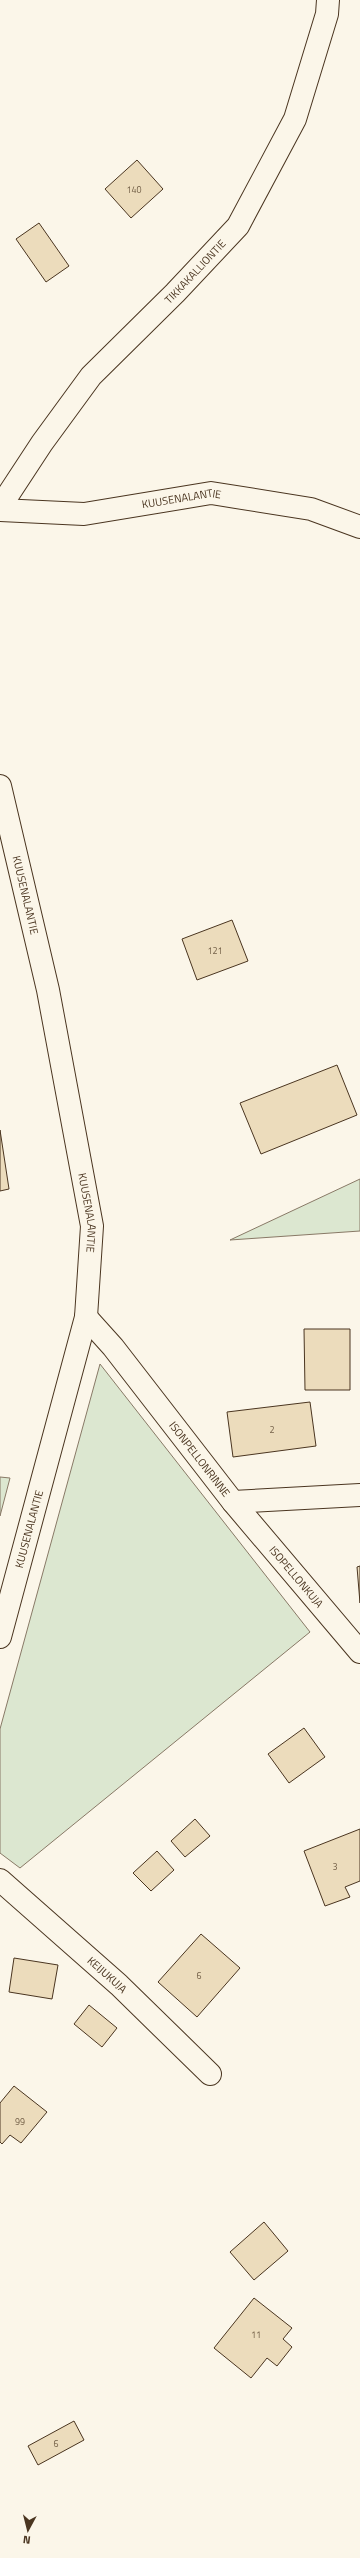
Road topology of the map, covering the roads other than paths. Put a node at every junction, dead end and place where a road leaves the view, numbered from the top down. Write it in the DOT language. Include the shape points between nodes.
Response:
graph roads {
  1 [pos="328,0"];
  2 [pos="0,509"];
  3 [pos="360,527"];
  4 [pos="0,786"];
  5 [pos="86,1317"];
  6 [pos="360,1495"];
  7 [pos="233,1502"];
  8 [pos="0,1637"];
  9 [pos="360,1652"];
  10 [pos="0,1880"];
  11 [pos="210,2074"];
  1 -- 2 [label="street, TIKKAKALLIONTIE" via="327,14 295,119 238,226 91,376 42,443"];
  2 -- 3 [label="street, KUUSENALANTIE" via="84,514 210,493 311,509"];
  4 -- 5 [label="street, KUUSENALANTIE" via="48,990 92,1226"];
  5 -- 7 [label="street, ISONPELLONRINNE" via="113,1347"];
  5 -- 8 [label="street, KUUSENALANTIE"];
  6 -- 7 [label="street, ISONPELLONRINNE"];
  7 -- 9 [label="street, ISOPELLONKUJA"];
  10 -- 11 [label="street, KEIJUKUJA" via="119,1985"];
}
